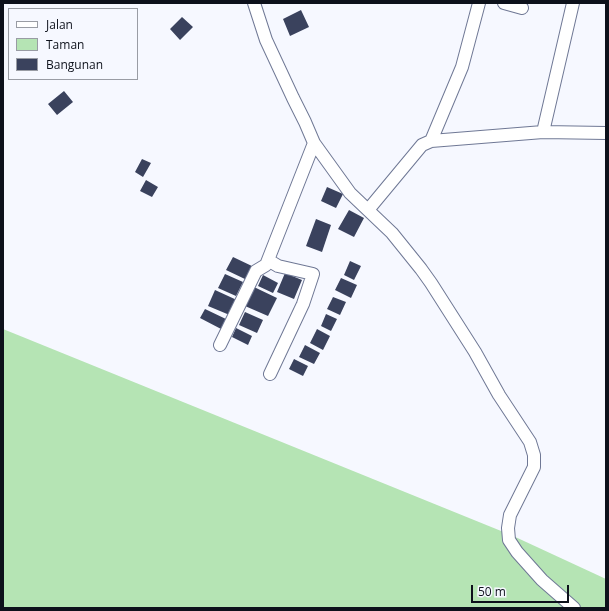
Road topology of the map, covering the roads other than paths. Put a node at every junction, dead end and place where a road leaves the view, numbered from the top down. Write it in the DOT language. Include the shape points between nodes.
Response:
graph roads {
  1 [pos="254,3"];
  2 [pos="479,3"];
  3 [pos="504,3"];
  4 [pos="572,3"];
  5 [pos="522,8"];
  6 [pos="543,132"];
  7 [pos="606,133"];
  8 [pos="431,141"];
  9 [pos="314,143"];
  10 [pos="368,210"];
  11 [pos="268,260"];
  12 [pos="220,345"];
  13 [pos="270,374"];
  14 [pos="574,608"];
  1 -- 9 [label="street" via="266,40"];
  2 -- 8 [label="street" via="462,67"];
  3 -- 5 [label="street"];
  4 -- 6 [label="street"];
  6 -- 7 [label="street"];
  6 -- 8 [label="street"];
  8 -- 10 [label="street" via="422,145"];
  9 -- 10 [label="street" via="347,190"];
  9 -- 11 [label="street"];
  10 -- 14 [label="street" via="392,233 422,269 530,442 534,467 510,515 509,540 516,552 542,580"];
  11 -- 12 [label="street" via="266,265 256,271"];
  11 -- 13 [label="street" via="278,266 313,274 303,304"];
}
